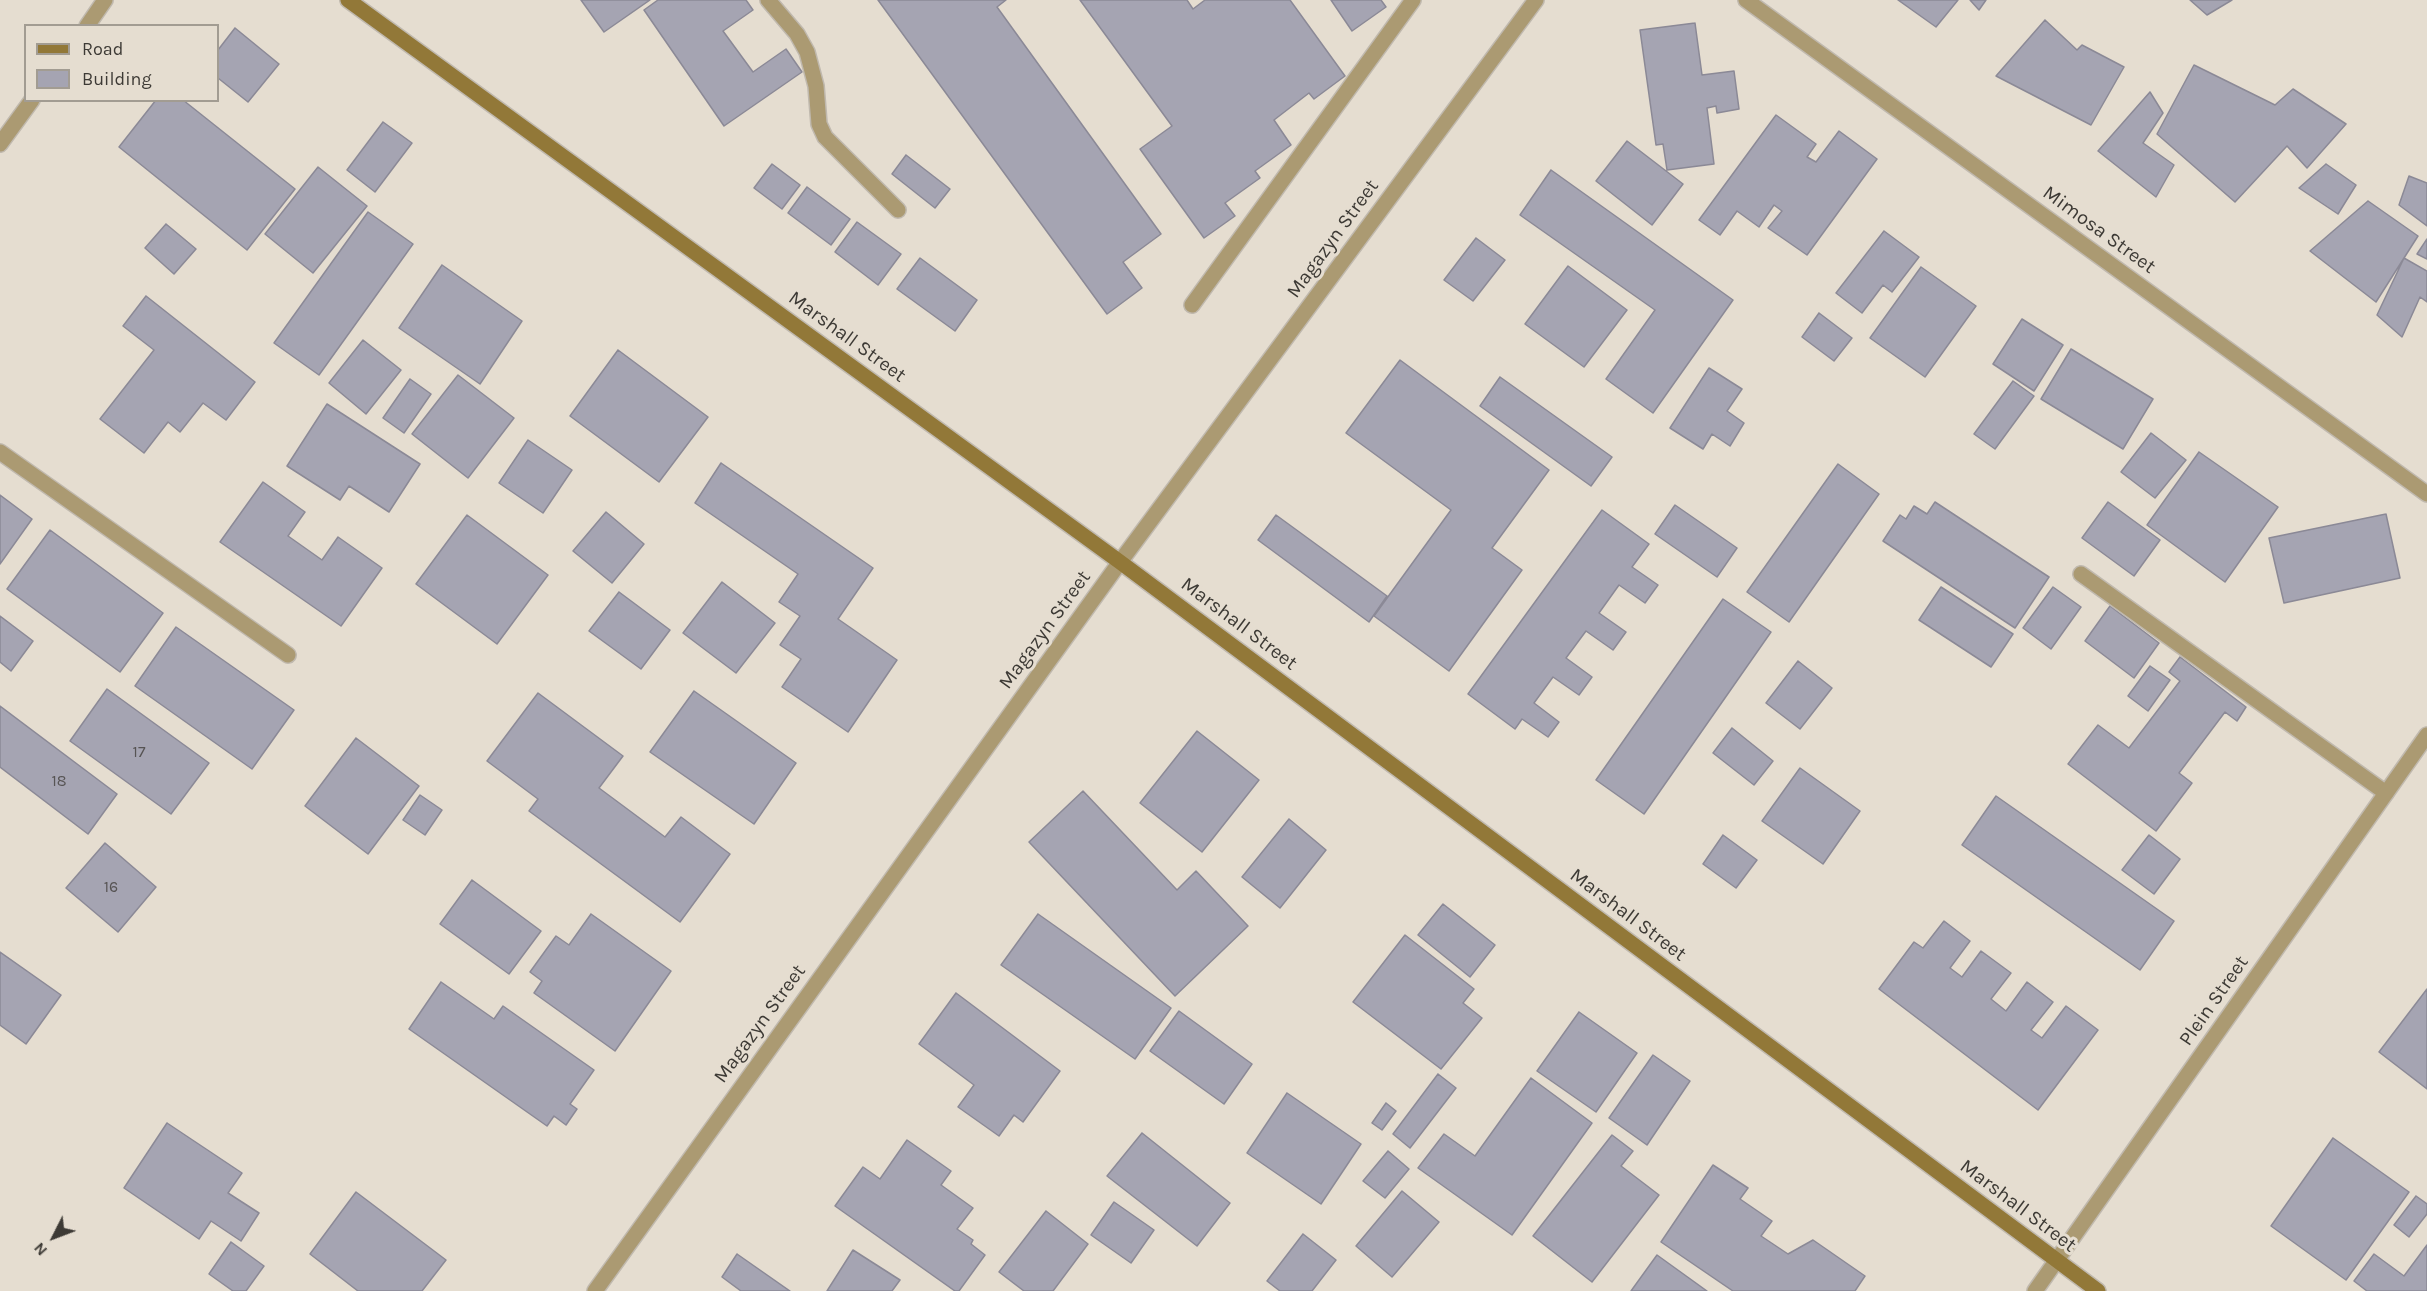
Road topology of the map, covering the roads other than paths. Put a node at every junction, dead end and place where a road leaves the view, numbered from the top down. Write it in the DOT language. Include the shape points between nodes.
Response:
graph roads {
  1 [pos="105,0"];
  2 [pos="348,0"];
  3 [pos="768,0"];
  4 [pos="1413,0"];
  5 [pos="1536,0"];
  6 [pos="1746,0"];
  7 [pos="88,24"];
  8 [pos="31,102"];
  9 [pos="0,144"];
  10 [pos="898,210"];
  11 [pos="1192,305"];
  12 [pos="0,452"];
  13 [pos="2427,494"];
  14 [pos="1120,562"];
  15 [pos="2081,574"];
  16 [pos="288,655"];
  17 [pos="2427,735"];
  18 [pos="2386,793"];
  19 [pos="2056,1262"];
  20 [pos="595,1291"];
  21 [pos="2035,1291"];
  22 [pos="2098,1291"];
  1 -- 7 [label="street"];
  2 -- 14 [label="street, Marshall Street"];
  3 -- 10 [label="street" via="807,52 816,86 819,124 825,137"];
  4 -- 11 [label="street"];
  5 -- 14 [label="street, Magazyn Street"];
  6 -- 13 [label="street, Mimosa Street"];
  8 -- 9 [label="street"];
  12 -- 16 [label="street"];
  14 -- 19 [label="street, Marshall Street"];
  14 -- 20 [label="street, Magazyn Street"];
  15 -- 18 [label="street"];
  17 -- 18 [label="street, Plein Street"];
  18 -- 19 [label="street, Plein Street"];
  19 -- 21 [label="street, Plein Street"];
  19 -- 22 [label="street, Marshall Street"];
}
